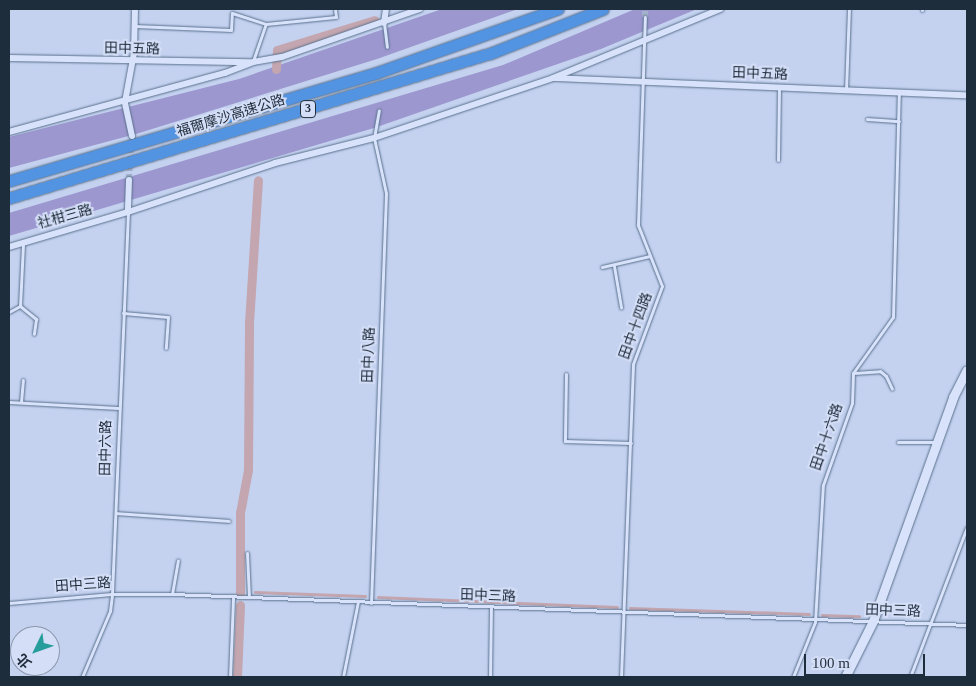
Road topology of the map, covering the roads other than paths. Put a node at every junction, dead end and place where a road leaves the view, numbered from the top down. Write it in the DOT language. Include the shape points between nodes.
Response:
graph roads {
  1 [pos="135,9"];
  2 [pos="335,9"];
  3 [pos="386,9"];
  4 [pos="420,9"];
  5 [pos="558,9"];
  6 [pos="603,9"];
  7 [pos="720,9"];
  8 [pos="849,9"];
  9 [pos="232,11"];
  10 [pos="645,17"];
  11 [pos="384,23"];
  12 [pos="266,24"];
  13 [pos="134,26"];
  14 [pos="642,39"];
  15 [pos="387,47"];
  16 [pos="9,58"];
  17 [pos="133,62"];
  18 [pos="253,62"];
  19 [pos="552,78"];
  20 [pos="643,82"];
  21 [pos="779,88"];
  22 [pos="846,90"];
  23 [pos="899,93"];
  24 [pos="967,95"];
  25 [pos="125,102"];
  26 [pos="379,110"];
  27 [pos="867,119"];
  28 [pos="899,121"];
  29 [pos="9,132"];
  30 [pos="132,136"];
  31 [pos="374,138"];
  32 [pos="778,160"];
  33 [pos="129,180"];
  34 [pos="9,181"];
  35 [pos="9,198"];
  36 [pos="128,212"];
  37 [pos="23,242"];
  38 [pos="9,246"];
  39 [pos="650,256"];
  40 [pos="614,266"];
  41 [pos="602,267"];
  42 [pos="20,306"];
  43 [pos="621,307"];
  44 [pos="9,312"];
  45 [pos="123,313"];
  46 [pos="34,334"];
  47 [pos="166,348"];
  48 [pos="967,370"];
  49 [pos="853,373"];
  50 [pos="566,374"];
  51 [pos="23,380"];
  52 [pos="892,389"];
  53 [pos="9,402"];
  54 [pos="21,402"];
  55 [pos="118,408"];
  56 [pos="898,442"];
  57 [pos="938,442"];
  58 [pos="631,443"];
  59 [pos="116,513"];
  60 [pos="229,521"];
  61 [pos="967,527"];
  62 [pos="247,553"];
  63 [pos="178,561"];
  64 [pos="112,594"];
  65 [pos="172,594"];
  66 [pos="249,597"];
  67 [pos="232,598"];
  68 [pos="358,601"];
  69 [pos="9,602"];
  70 [pos="371,603"];
  71 [pos="491,608"];
  72 [pos="623,611"];
  73 [pos="873,621"];
  74 [pos="815,622"];
  75 [pos="930,624"];
  76 [pos="967,625"];
  77 [pos="82,677"];
  78 [pos="230,677"];
  79 [pos="343,677"];
  80 [pos="490,677"];
  81 [pos="621,677"];
  82 [pos="793,677"];
  83 [pos="845,677"];
  84 [pos="910,677"];
  1 -- 13 [label="street"];
  2 -- 12 [label="lane" via="336,17"];
  3 -- 11 [label="street"];
  4 -- 11 [label="street"];
  5 -- 34 [label="highway, 福爾摩沙高速公路 / 3" via="376,73"];
  6 -- 35 [label="highway, 福爾摩沙高速公路 / 3" via="490,53"];
  7 -- 14 [label="street, 社柑三路"];
  8 -- 22 [label="lane"];
  9 -- 12 [label="lane"];
  9 -- 13 [label="lane" via="231,30"];
  10 -- 14 [label="lane, 田中十四路"];
  11 -- 15 [label="lane"];
  11 -- 18 [label="street" via="282,57"];
  12 -- 18 [label="lane"];
  13 -- 17 [label="street"];
  14 -- 19 [label="street, 社柑三路"];
  14 -- 20 [label="lane, 田中十四路"];
  16 -- 17 [label="street, 田中五路"];
  17 -- 18 [label="street, 田中五路"];
  17 -- 25 [label="street"];
  18 -- 25 [label="street"];
  19 -- 20 [label="street, 田中五路"];
  19 -- 31 [label="street, 社柑三路"];
  20 -- 21 [label="street, 田中五路"];
  20 -- 39 [label="lane, 田中十四路" via="638,225"];
  21 -- 22 [label="street, 田中五路"];
  21 -- 32 [label="lane"];
  22 -- 23 [label="street, 田中五路"];
  23 -- 24 [label="street, 田中五路"];
  23 -- 28 [label="lane"];
  25 -- 29 [label="street"];
  25 -- 30 [label="street"];
  26 -- 31 [label="lane, 田中八路"];
  27 -- 28 [label="lane"];
  28 -- 49 [label="lane" via="893,317"];
  31 -- 36 [label="street, 社柑三路" via="275,164"];
  31 -- 70 [label="lane, 田中八路" via="386,193"];
  33 -- 36 [label="street"];
  36 -- 37 [label="street, 社柑三路"];
  36 -- 45 [label="lane, 田中六路"];
  37 -- 38 [label="street, 社柑三路"];
  37 -- 42 [label="lane"];
  39 -- 40 [label="lane"];
  39 -- 58 [label="lane, 田中十四路" via="662,286 633,364"];
  40 -- 41 [label="lane"];
  40 -- 43 [label="lane"];
  42 -- 44 [label="lane"];
  42 -- 46 [label="lane" via="36,319"];
  45 -- 47 [label="lane" via="168,317"];
  45 -- 55 [label="lane, 田中六路"];
  48 -- 57 [label="street" via="953,397"];
  49 -- 52 [label="lane" via="880,371"];
  49 -- 74 [label="lane, 田中十六路" via="852,403 822,485"];
  50 -- 58 [label="lane" via="564,441"];
  51 -- 54 [label="lane"];
  53 -- 54 [label="lane"];
  54 -- 55 [label="lane"];
  55 -- 59 [label="lane, 田中六路"];
  56 -- 57 [label="lane"];
  57 -- 73 [label="street"];
  58 -- 72 [label="lane, 田中十四路"];
  59 -- 60 [label="lane"];
  59 -- 64 [label="lane, 田中六路"];
  61 -- 75 [label="lane"];
  62 -- 66 [label="lane"];
  63 -- 65 [label="lane"];
  64 -- 65 [label="lane, 田中三路"];
  64 -- 69 [label="lane, 田中三路"];
  64 -- 77 [label="lane, 田中六路" via="110,611"];
  65 -- 67 [label="lane, 田中三路"];
  66 -- 67 [label="lane, 田中三路"];
  66 -- 68 [label="lane, 田中三路"];
  67 -- 78 [label="lane"];
  68 -- 70 [label="lane, 田中三路"];
  68 -- 79 [label="lane"];
  70 -- 71 [label="lane, 田中三路"];
  71 -- 72 [label="lane, 田中三路"];
  71 -- 80 [label="lane"];
  72 -- 74 [label="lane, 田中三路"];
  72 -- 81 [label="lane, 田中十四路"];
  73 -- 74 [label="lane, 田中三路"];
  73 -- 75 [label="lane, 田中三路"];
  73 -- 83 [label="street"];
  74 -- 82 [label="lane, 田中十六路"];
  75 -- 76 [label="lane, 田中三路"];
  75 -- 84 [label="lane"];
}
